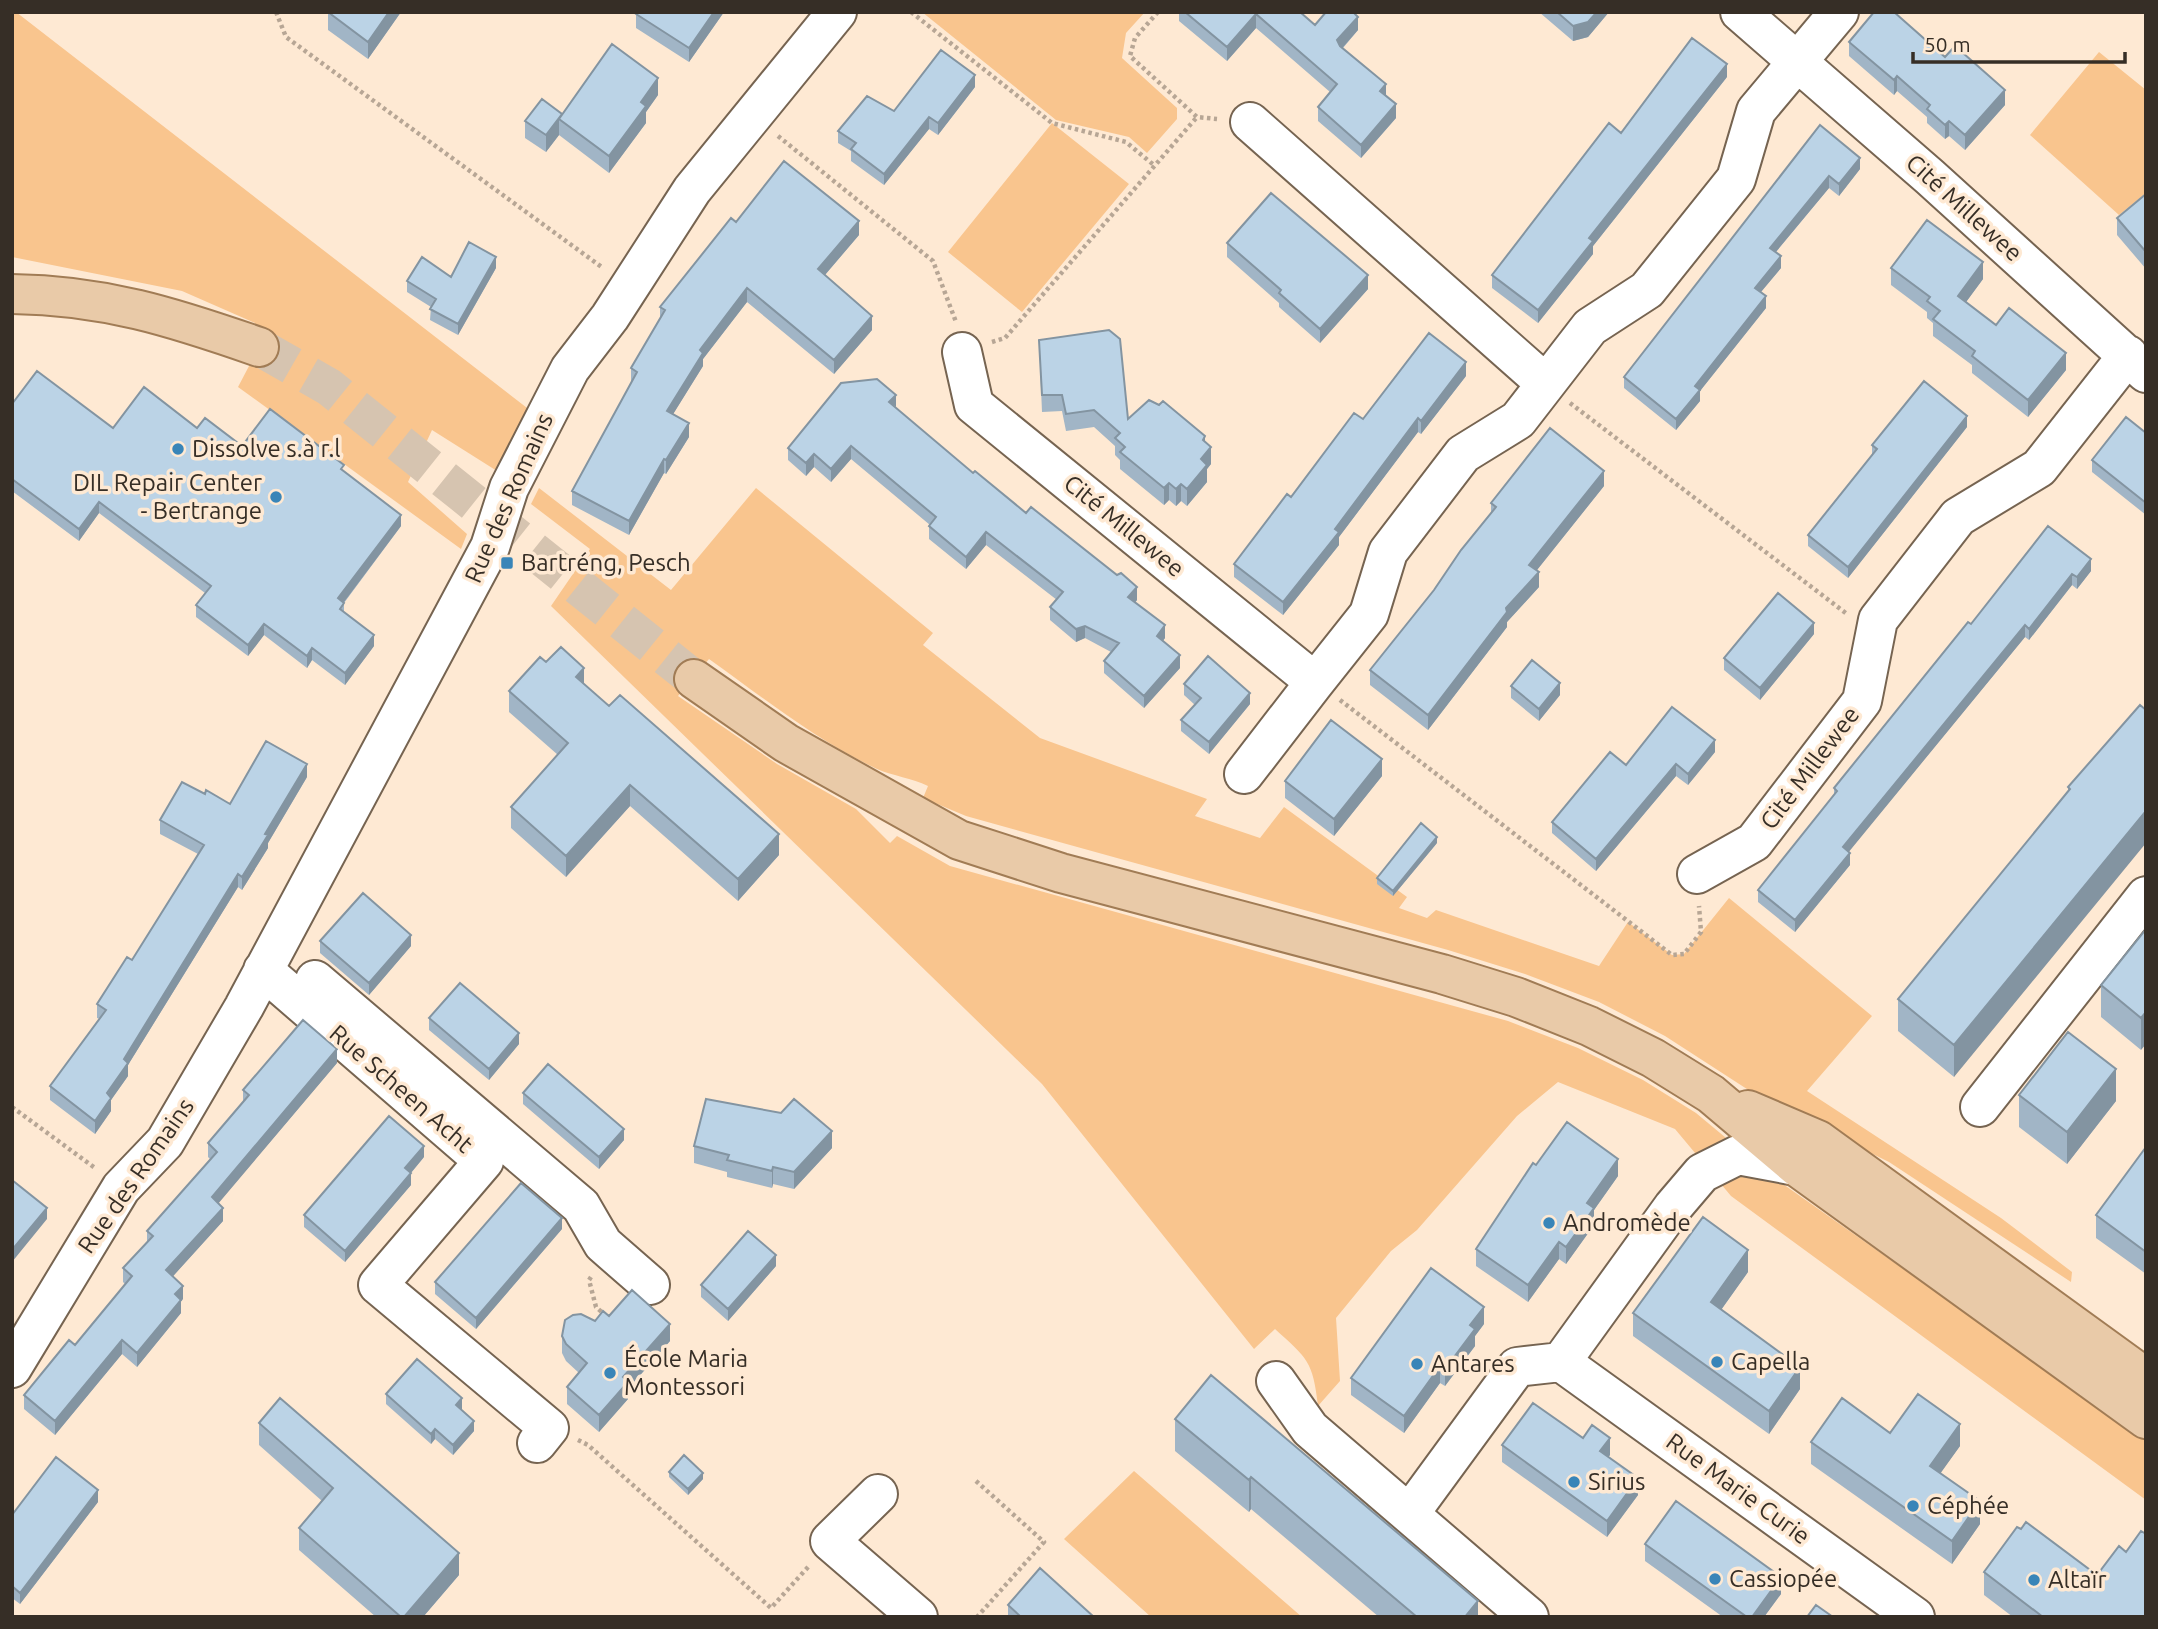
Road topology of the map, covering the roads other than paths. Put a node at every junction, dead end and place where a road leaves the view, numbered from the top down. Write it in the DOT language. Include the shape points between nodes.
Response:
graph roads {
  1 [pos="837,12"];
  2 [pos="1740,12"];
  3 [pos="1839,12"];
  4 [pos="1797,62"];
  5 [pos="1250,122"];
  6 [pos="12,294"];
  7 [pos="259,347"];
  8 [pos="962,352"];
  9 [pos="2137,364"];
  10 [pos="1545,383"];
  11 [pos="694,679"];
  12 [pos="1315,682"];
  13 [pos="1244,774"];
  14 [pos="1697,874"];
  15 [pos="2146,896"];
  16 [pos="269,958"];
  17 [pos="1711,1094"];
  18 [pos="1980,1107"];
  19 [pos="1796,1166"];
  20 [pos="650,1285"];
  21 [pos="1561,1362"];
  22 [pos="12,1368"];
  23 [pos="2146,1378"];
  24 [pos="1276,1381"];
  25 [pos="2146,1419"];
  26 [pos="543,1436"];
  27 [pos="878,1493"];
  28 [pos="1410,1513"];
  29 [pos="918,1617"];
  30 [pos="1529,1617"];
  31 [pos="1914,1617"];
  1 -- 16 [label="street, Rue des Romains" via="692,190 570,369 509,488 490,547"];
  2 -- 4 [label="street, Cité Millewee"];
  3 -- 4 [label="street"];
  4 -- 9 [label="street, Cité Millewee"];
  4 -- 10 [label="street" via="1756,111 1736,179 1647,290 1590,327"];
  5 -- 10 [label="street"];
  6 -- 7 [label="main road" via="101,299 170,316"];
  8 -- 12 [label="street, Cité Millewee" via="974,405"];
  9 -- 14 [label="street, Cité Millewee" via="2039,467 1958,517 1878,620 1862,701 1754,842"];
  10 -- 12 [label="street" via="1518,421 1454,464 1388,552 1369,614"];
  11 -- 17 [label="main road" via="786,743 959,839 1061,873 1516,997 1643,1052"];
  12 -- 13 [label="street"];
  15 -- 18 [label="street"];
  16 -- 20 [label="street" via="581,1206 603,1244"];
  16 -- 22 [label="street, Rue des Romains" via="165,1142 121,1188"];
  16 -- 26 [label="street, Rue Scheen Acht" via="484,1160 378,1285"];
  17 -- 19 [label="main road"];
  17 -- 23 [label="main road" via="1818,1140"];
  19 -- 21 [label="street" via="1738,1155 1702,1173"];
  19 -- 25 [label="main road"];
  21 -- 28 [label="street" via="1517,1367"];
  21 -- 31 [label="street, Rue Marie Curie"];
  24 -- 28 [label="street" via="1310,1429"];
  27 -- 29 [label="street" via="830,1541"];
  28 -- 30 [label="street"];
}
